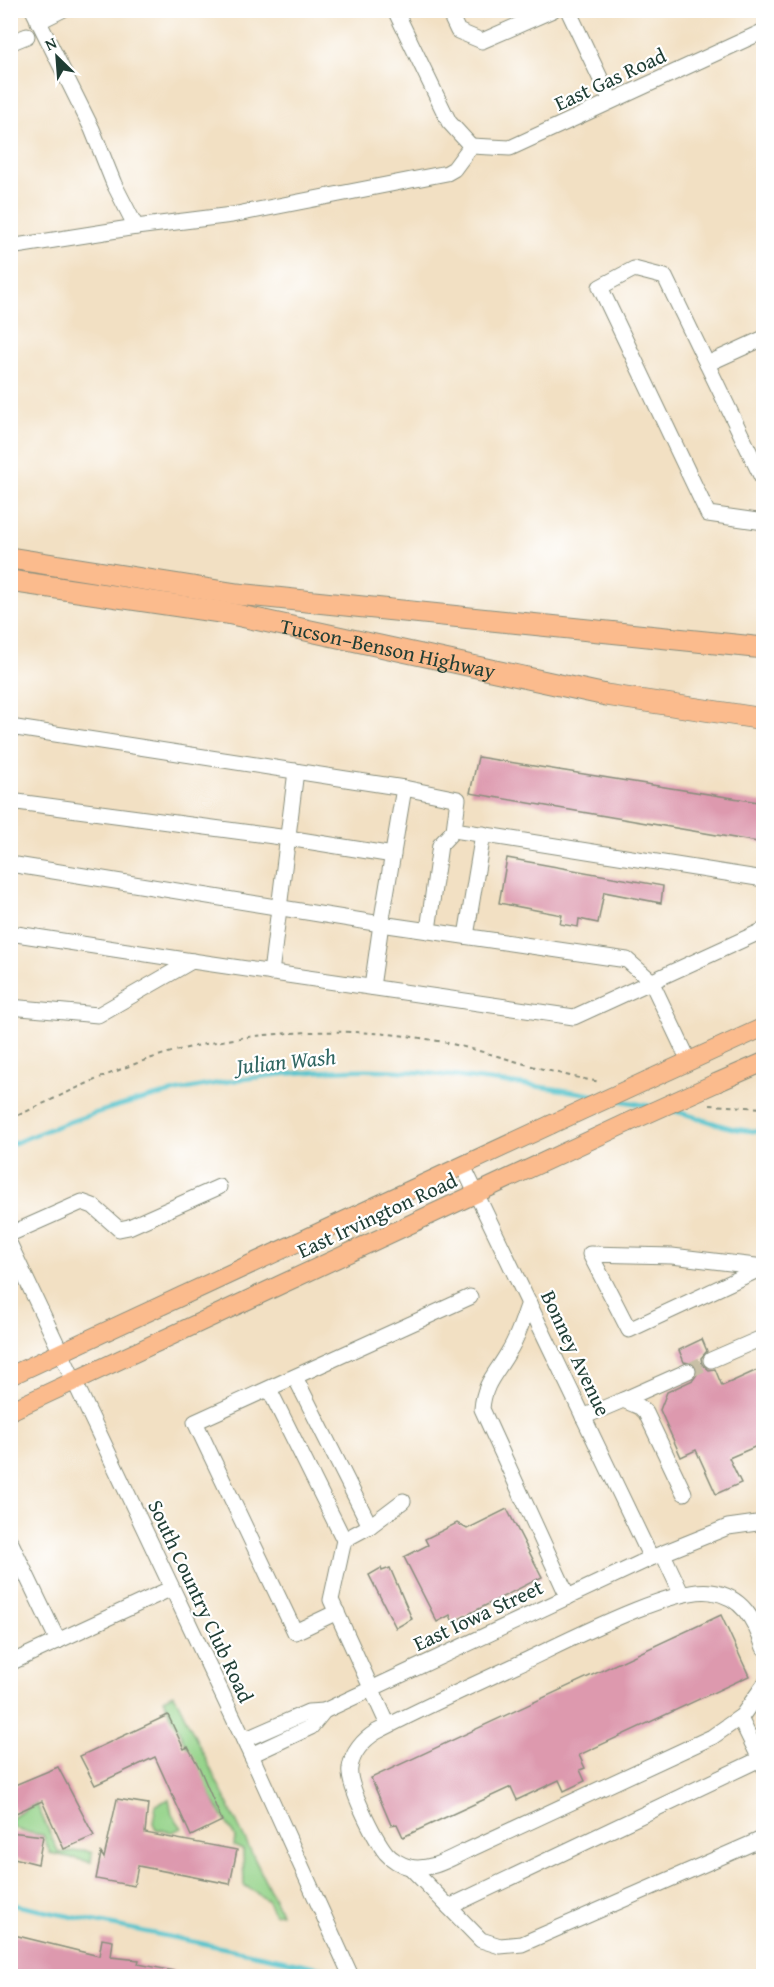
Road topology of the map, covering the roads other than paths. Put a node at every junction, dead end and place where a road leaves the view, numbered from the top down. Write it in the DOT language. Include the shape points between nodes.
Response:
graph roads {
  1 [pos="62,10"];
  2 [pos="395,10"];
  3 [pos="448,10"];
  4 [pos="553,10"];
  5 [pos="567,10"];
  6 [pos="36,16"];
  7 [pos="764,31"];
  8 [pos="27,36"];
  9 [pos="10,43"];
  10 [pos="611,101"];
  11 [pos="471,146"];
  12 [pos="136,226"];
  13 [pos="10,247"];
  14 [pos="764,338"];
  15 [pos="707,364"];
  16 [pos="764,482"];
  17 [pos="764,522"];
  18 [pos="10,558"];
  19 [pos="10,581"];
  20 [pos="764,648"];
  21 [pos="764,719"];
  22 [pos="10,727"];
  23 [pos="296,771"];
  24 [pos="404,788"];
  25 [pos="10,801"];
  26 [pos="454,830"];
  27 [pos="483,834"];
  28 [pos="288,838"];
  29 [pos="393,855"];
  30 [pos="10,864"];
  31 [pos="764,879"];
  32 [pos="280,907"];
  33 [pos="381,924"];
  34 [pos="428,930"];
  35 [pos="764,930"];
  36 [pos="10,933"];
  37 [pos="466,936"];
  38 [pos="192,961"];
  39 [pos="271,973"];
  40 [pos="651,981"];
  41 [pos="372,987"];
  42 [pos="10,1007"];
  43 [pos="764,1027"];
  44 [pos="689,1061"];
  45 [pos="764,1062"];
  46 [pos="463,1166"];
  47 [pos="219,1187"];
  48 [pos="476,1193"];
  49 [pos="10,1234"];
  50 [pos="10,1245"];
  51 [pos="764,1267"];
  52 [pos="470,1298"];
  53 [pos="529,1303"];
  54 [pos="764,1337"];
  55 [pos="61,1352"];
  56 [pos="711,1360"];
  57 [pos="688,1371"];
  58 [pos="10,1376"];
  59 [pos="295,1377"];
  60 [pos="74,1382"];
  61 [pos="269,1389"];
  62 [pos="623,1400"];
  63 [pos="10,1411"];
  64 [pos="583,1417"];
  65 [pos="684,1493"];
  66 [pos="403,1502"];
  67 [pos="764,1522"];
  68 [pos="370,1526"];
  69 [pos="344,1540"];
  70 [pos="10,1541"];
  71 [pos="657,1556"];
  72 [pos="172,1588"];
  73 [pos="682,1596"];
  74 [pos="568,1597"];
  75 [pos="337,1612"];
  76 [pos="58,1641"];
  77 [pos="764,1648"];
  78 [pos="10,1663"];
  79 [pos="764,1685"];
  80 [pos="373,1688"];
  81 [pos="324,1711"];
  82 [pos="740,1718"];
  83 [pos="388,1725"];
  84 [pos="244,1740"];
  85 [pos="251,1755"];
  86 [pos="762,1763"];
  87 [pos="764,1838"];
  88 [pos="410,1867"];
  89 [pos="449,1907"];
  90 [pos="347,1970"];
  1 -- 6 [label="street"];
  2 -- 11 [label="street" via="449,122"];
  3 -- 4 [label="street" via="458,31 482,40"];
  5 -- 10 [label="street"];
  6 -- 12 [label="street"];
  7 -- 10 [label="street, East Gas Road"];
  8 -- 9 [label="street"];
  10 -- 11 [label="street, East Gas Road" via="510,148"];
  11 -- 12 [label="street" via="447,173 197,221"];
  12 -- 13 [label="street"];
  14 -- 15 [label="street"];
  15 -- 16 [label="street"];
  15 -- 17 [label="street" via="665,277 634,269 600,287 708,514"];
  18 -- 20 [label="highway, Tucson–Benson Highway" via="237,594"];
  19 -- 21 [label="highway, Tucson–Benson Highway" via="227,613 606,696"];
  22 -- 23 [label="street"];
  23 -- 24 [label="street"];
  23 -- 28 [label="street"];
  24 -- 26 [label="street" via="458,799"];
  24 -- 29 [label="street"];
  25 -- 28 [label="street"];
  26 -- 27 [label="street"];
  26 -- 34 [label="street" via="440,845"];
  27 -- 31 [label="street"];
  27 -- 37 [label="street"];
  28 -- 29 [label="street"];
  28 -- 32 [label="street"];
  29 -- 33 [label="street"];
  30 -- 32 [label="street"];
  32 -- 33 [label="street"];
  32 -- 39 [label="street"];
  33 -- 34 [label="street"];
  33 -- 41 [label="street"];
  34 -- 37 [label="street"];
  35 -- 40 [label="street"];
  36 -- 38 [label="street"];
  37 -- 40 [label="street" via="627,960"];
  38 -- 39 [label="street"];
  38 -- 42 [label="street" via="98,1015"];
  39 -- 41 [label="street"];
  40 -- 41 [label="street" via="574,1017"];
  40 -- 44 [label="street"];
  43 -- 44 [label="main road, East Irvington Road"];
  44 -- 46 [label="main road, East Irvington Road, bridge"];
  45 -- 48 [label="main road, East Irvington Road, bridge"];
  46 -- 48 [label="street, Bonney Avenue"];
  46 -- 55 [label="main road, East Irvington Road"];
  47 -- 49 [label="street" via="129,1227 119,1229 93,1206 82,1202"];
  48 -- 53 [label="street, Bonney Avenue"];
  48 -- 60 [label="main road, East Irvington Road"];
  50 -- 55 [label="street, South Country Club Road"];
  51 -- 51 [label="street" via="628,1330 590,1254 672,1256"];
  52 -- 59 [label="street"];
  53 -- 64 [label="street, Bonney Avenue"];
  53 -- 74 [label="street" via="509,1352 483,1393 482,1409"];
  54 -- 56 [label="street"];
  55 -- 58 [label="main road, East Irvington Road"];
  55 -- 60 [label="street, South Country Club Road"];
  57 -- 62 [label="street"];
  59 -- 61 [label="street"];
  59 -- 68 [label="street"];
  60 -- 63 [label="main road, East Irvington Road"];
  60 -- 72 [label="street, South Country Club Road"];
  61 -- 69 [label="street"];
  61 -- 75 [label="street" via="195,1422 295,1632"];
  62 -- 64 [label="street"];
  62 -- 65 [label="street" via="646,1413"];
  64 -- 71 [label="street, Bonney Avenue"];
  66 -- 68 [label="street"];
  67 -- 71 [label="street, East Iowa Street" via="728,1527"];
  68 -- 69 [label="street"];
  69 -- 75 [label="street" via="331,1600"];
  70 -- 76 [label="street"];
  71 -- 73 [label="street, Bonney Avenue"];
  71 -- 74 [label="street, East Iowa Street"];
  72 -- 76 [label="street"];
  72 -- 84 [label="street, South Country Club Road"];
  73 -- 77 [label="street" via="711,1592 736,1599 751,1617"];
  73 -- 83 [label="street" via="613,1620"];
  74 -- 80 [label="street, East Iowa Street"];
  75 -- 80 [label="street"];
  76 -- 78 [label="street"];
  79 -- 82 [label="street"];
  80 -- 81 [label="street, East Iowa Street"];
  80 -- 83 [label="street"];
  81 -- 84 [label="street, East Iowa Street" via="308,1712"];
  81 -- 85 [label="street, East Iowa Street" via="311,1727"];
  82 -- 86 [label="street"];
  82 -- 88 [label="street" via="712,1737 441,1863"];
  83 -- 88 [label="street" via="360,1746 350,1777 387,1854"];
  84 -- 85 [label="street, South Country Club Road"];
  85 -- 90 [label="street, South Country Club Road"];
  86 -- 89 [label="street"];
  87 -- 89 [label="street" via="522,1944 500,1946 481,1940"];
  88 -- 89 [label="street"];
}
